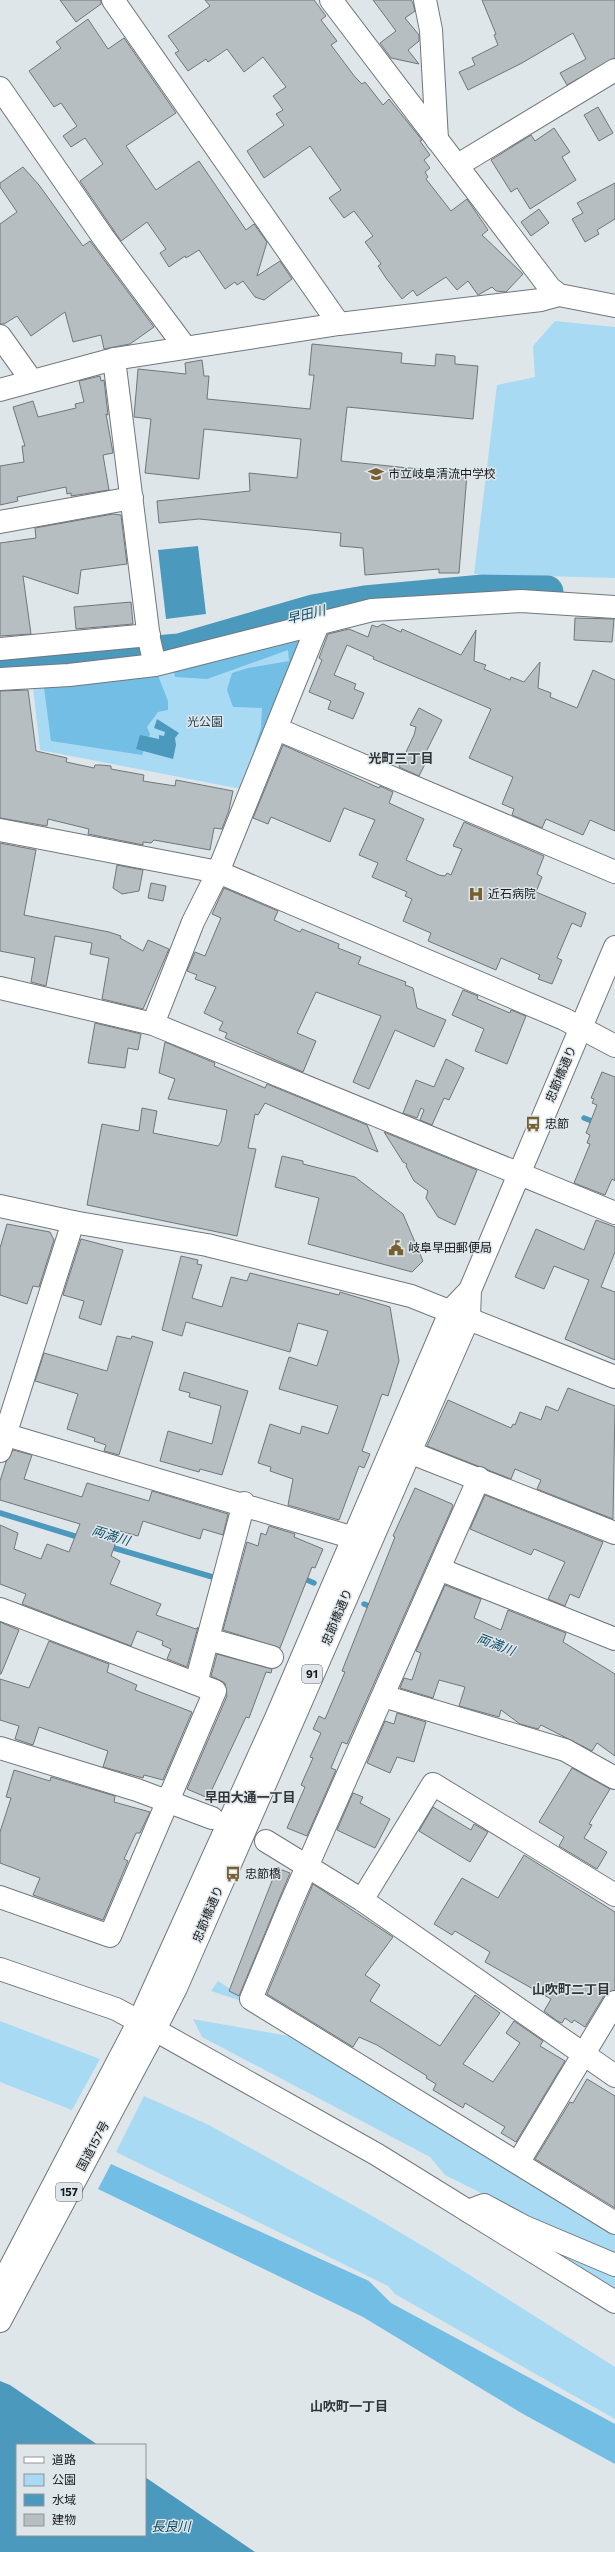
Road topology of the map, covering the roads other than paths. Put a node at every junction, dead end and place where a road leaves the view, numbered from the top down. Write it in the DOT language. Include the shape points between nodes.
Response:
graph roads {
  1 [pos="113,0"];
  2 [pos="331,0"];
  3 [pos="425,0"];
  4 [pos="615,70"];
  5 [pos="0,88"];
  6 [pos="437,140"];
  7 [pos="458,165"];
  8 [pos="559,295"];
  9 [pos="615,306"];
  10 [pos="338,324"];
  11 [pos="0,336"];
  12 [pos="185,347"];
  13 [pos="114,359"];
  14 [pos="32,381"];
  15 [pos="0,390"];
  16 [pos="132,498"];
  17 [pos="0,522"];
  18 [pos="615,607"];
  19 [pos="319,622"];
  20 [pos="0,649"];
  21 [pos="152,650"];
  22 [pos="0,679"];
  23 [pos="277,729"];
  24 [pos="0,830"];
  25 [pos="218,872"];
  26 [pos="615,872"];
  27 [pos="615,946"];
  28 [pos="0,988"];
  29 [pos="153,1024"];
  30 [pos="580,1028"];
  31 [pos="615,1046"];
  32 [pos="519,1175"];
  33 [pos="0,1206"];
  34 [pos="615,1213"];
  35 [pos="73,1222"];
  36 [pos="460,1314"];
  37 [pos="615,1377"];
  38 [pos="2,1439"];
  39 [pos="409,1452"];
  40 [pos="479,1478"];
  41 [pos="244,1503"];
  42 [pos="615,1533"];
  43 [pos="354,1538"];
  44 [pos="439,1569"];
  45 [pos="0,1609"];
  46 [pos="208,1638"];
  47 [pos="615,1638"];
  48 [pos="272,1657"];
  49 [pos="196,1683"];
  50 [pos="383,1696"];
  51 [pos="0,1748"];
  52 [pos="615,1778"];
  53 [pos="168,1800"];
  54 [pos="212,1818"];
  55 [pos="266,1842"];
  56 [pos="308,1865"];
  57 [pos="615,1894"];
  58 [pos="0,1897"];
  59 [pos="362,1900"];
  60 [pos="0,1969"];
  61 [pos="615,2002"];
  62 [pos="147,2026"];
  63 [pos="584,2054"];
  64 [pos="130,2060"];
  65 [pos="615,2076"];
  66 [pos="518,2163"];
  67 [pos="468,2211"];
  68 [pos="615,2223"];
  69 [pos="615,2264"];
  70 [pos="0,2288"];
  71 [pos="615,2302"];
  72 [pos="0,2321"];
  1 -- 10 [label="main road"];
  2 -- 6 [label="main road"];
  3 -- 6 [label="main road" via="431,30"];
  4 -- 7 [label="main road"];
  5 -- 12 [label="main road" via="103,237"];
  6 -- 7 [label="main road"];
  7 -- 8 [label="main road" via="550,288"];
  8 -- 9 [label="main road"];
  8 -- 10 [label="main road" via="541,300"];
  10 -- 12 [label="main road"];
  11 -- 14 [label="main road"];
  12 -- 13 [label="main road"];
  13 -- 14 [label="main road"];
  13 -- 16 [label="main road"];
  14 -- 15 [label="main road"];
  16 -- 17 [label="main road"];
  16 -- 21 [label="main road"];
  18 -- 19 [label="main road" via="521,601 372,610"];
  19 -- 21 [label="main road"];
  19 -- 23 [label="main road"];
  20 -- 21 [label="main road"];
  21 -- 22 [label="main road" via="69,675"];
  23 -- 25 [label="main road"];
  23 -- 26 [label="main road"];
  24 -- 25 [label="main road"];
  25 -- 29 [label="main road" via="193,922"];
  25 -- 30 [label="main road"];
  27 -- 30 [label="main road, 忠節橋通り / 91"];
  28 -- 29 [label="main road"];
  29 -- 32 [label="main road"];
  30 -- 31 [label="main road"];
  30 -- 32 [label="main road, 忠節橋通り / 91"];
  32 -- 34 [label="main road"];
  32 -- 36 [label="main road, 忠節橋通り / 91"];
  33 -- 35 [label="main road"];
  35 -- 36 [label="main road" via="207,1245 411,1296"];
  35 -- 38 [label="main road"];
  36 -- 37 [label="main road"];
  36 -- 39 [label="main road, 忠節橋通り / 91"];
  36 -- 43 [label="main road, 忠節橋通り / 91"];
  38 -- 41 [label="main road"];
  39 -- 40 [label="main road"];
  39 -- 62 [label="main road, 忠節橋通り / 91" via="176,1988"];
  40 -- 42 [label="main road"];
  40 -- 44 [label="main road"];
  41 -- 43 [label="main road"];
  41 -- 46 [label="main road"];
  43 -- 62 [label="main road, 忠節橋通り / 91"];
  44 -- 47 [label="main road"];
  44 -- 50 [label="main road"];
  45 -- 49 [label="main road"];
  46 -- 48 [label="main road"];
  46 -- 49 [label="main road"];
  49 -- 53 [label="main road" via="215,1691"];
  50 -- 52 [label="main road" via="565,1750"];
  50 -- 56 [label="main road"];
  51 -- 53 [label="main road"];
  53 -- 54 [label="main road"];
  53 -- 58 [label="main road" via="110,1936"];
  55 -- 56 [label="main road"];
  56 -- 59 [label="main road"];
  56 -- 66 [label="main road" via="251,1999"];
  57 -- 59 [label="main road" via="434,1784"];
  59 -- 63 [label="main road"];
  60 -- 62 [label="main road" via="116,2009"];
  61 -- 63 [label="main road"];
  62 -- 64 [label="main road, 157"];
  62 -- 67 [label="main road" via="369,2150"];
  63 -- 65 [label="main road"];
  63 -- 66 [label="main road"];
  64 -- 70 [label="main road, 国道157号 / 157"];
  64 -- 72 [label="main road, 国道157号 / 157"];
  66 -- 68 [label="main road"];
  67 -- 69 [label="main road" via="484,2205 525,2227"];
  67 -- 71 [label="main road"];
}
